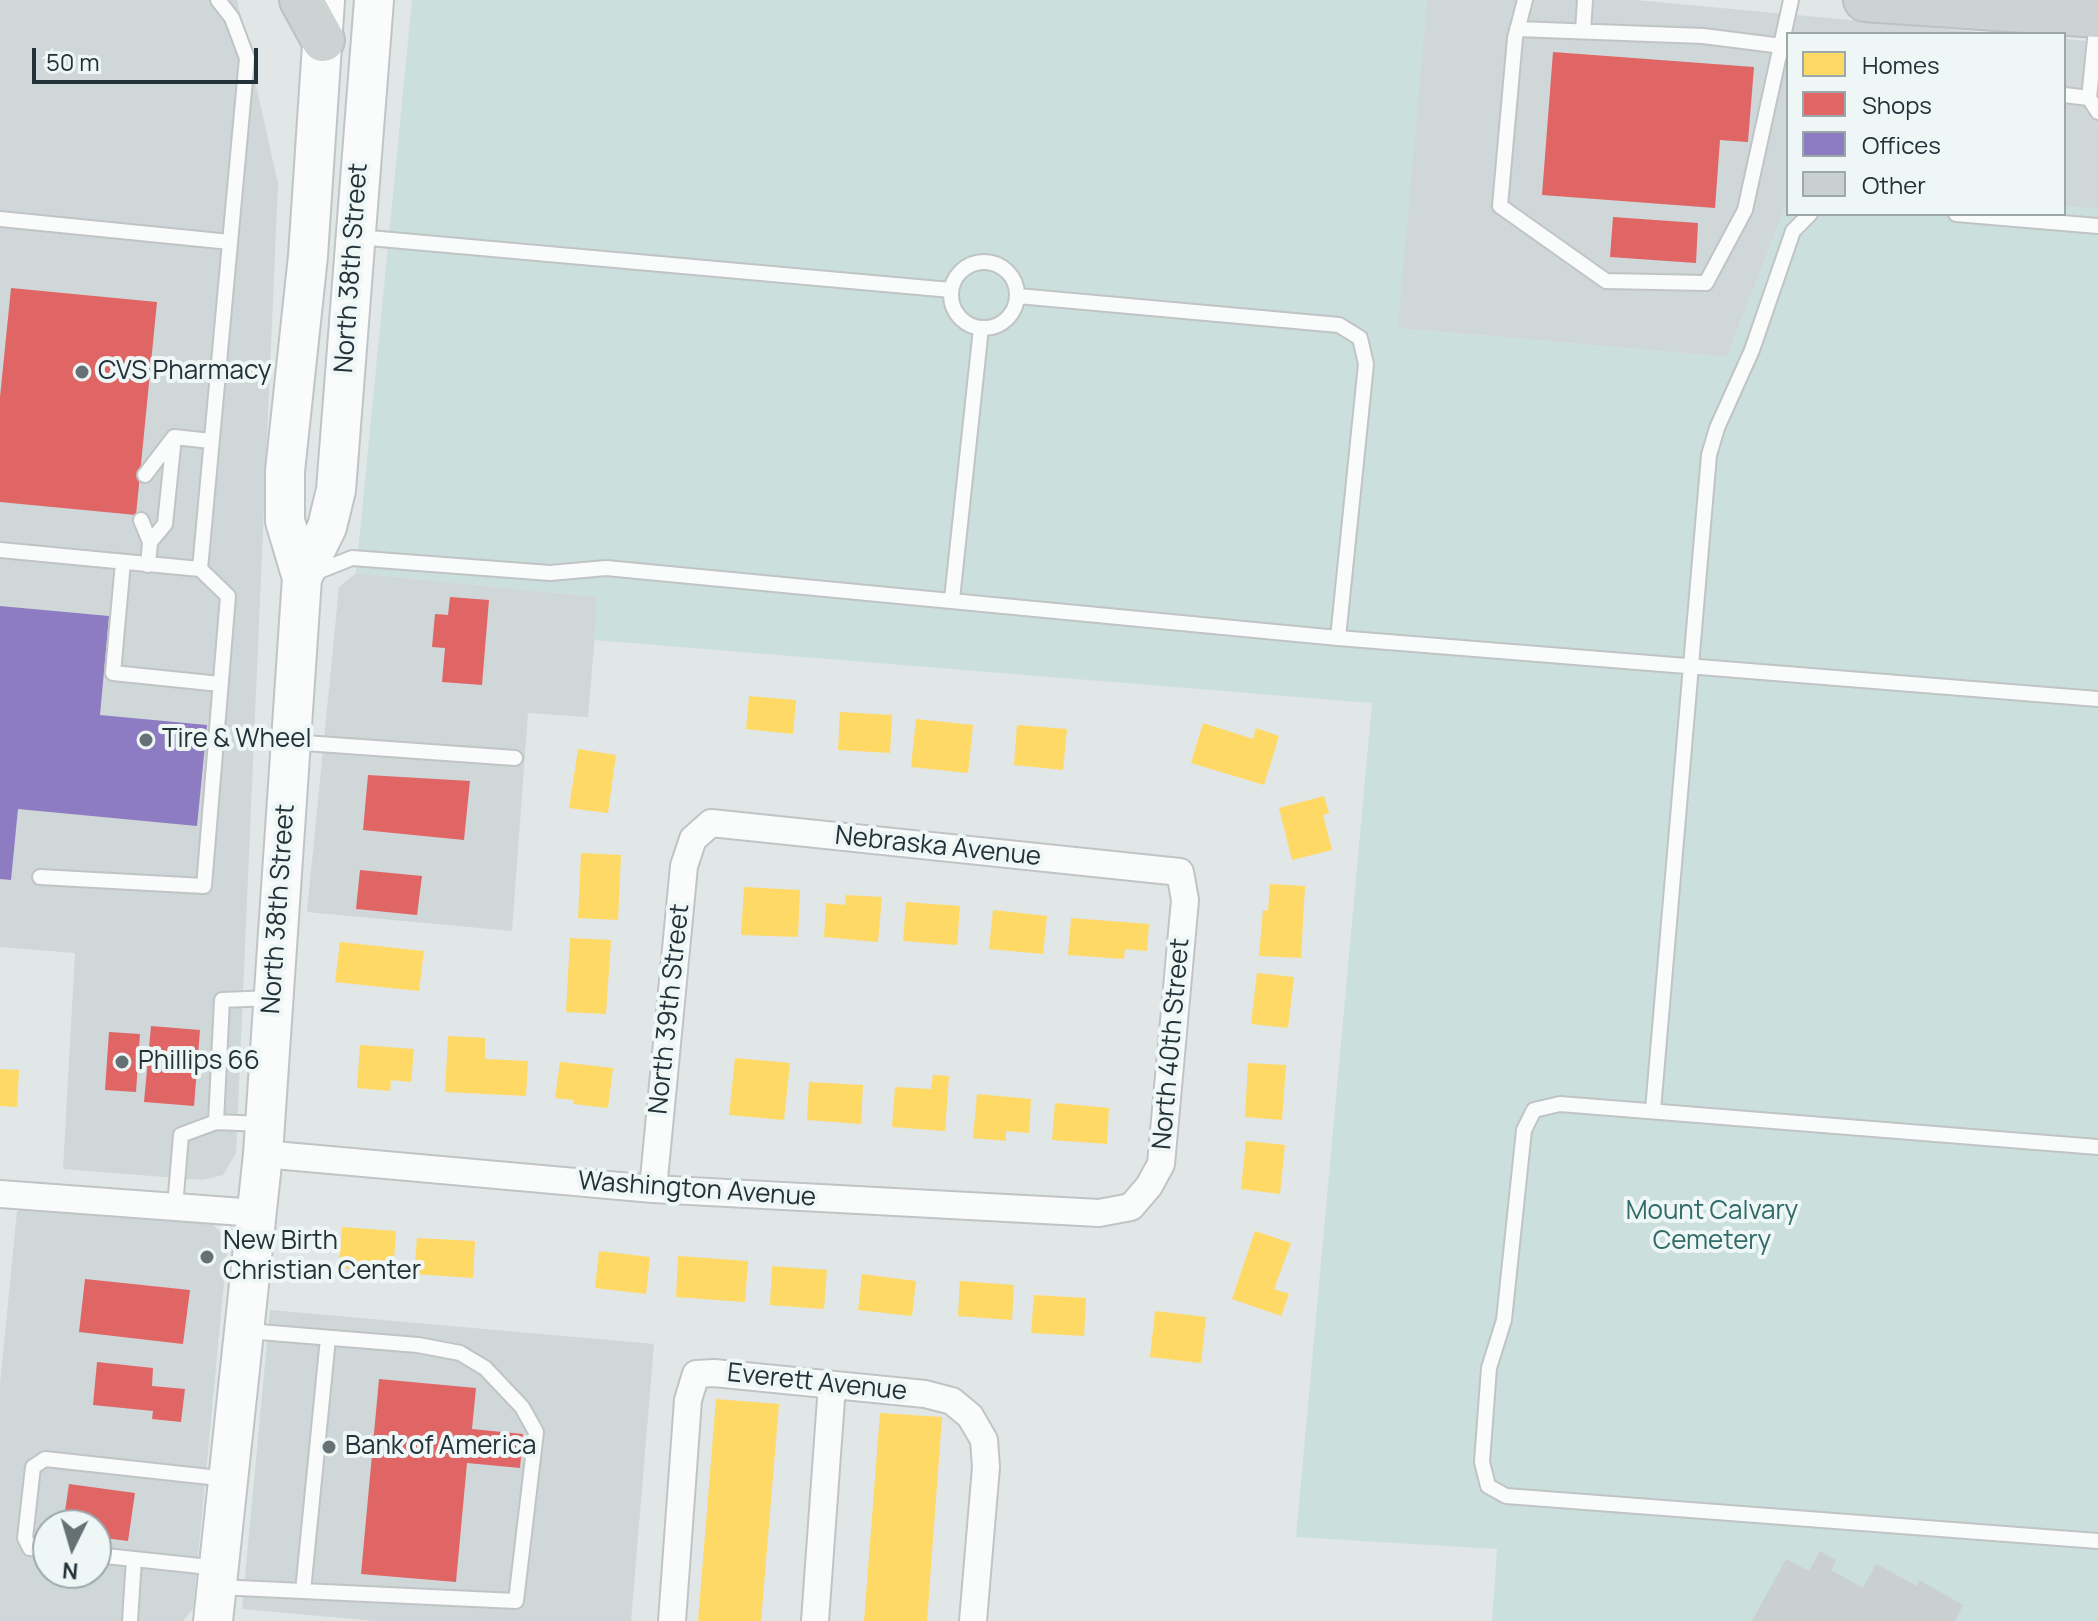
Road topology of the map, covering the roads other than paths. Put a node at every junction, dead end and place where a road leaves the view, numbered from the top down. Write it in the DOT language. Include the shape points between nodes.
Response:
graph roads {
  1 [pos="218,0"];
  2 [pos="301,0"];
  3 [pos="374,0"];
  4 [pos="1525,0"];
  5 [pos="1585,0"];
  6 [pos="1791,0"];
  7 [pos="1865,0"];
  8 [pos="2098,0"];
  9 [pos="2098,16"];
  10 [pos="324,20"];
  11 [pos="1517,29"];
  12 [pos="1583,31"];
  13 [pos="1787,32"];
  14 [pos="1785,50"];
  15 [pos="2066,95"];
  16 [pos="2089,98"];
  17 [pos="2098,112"];
  18 [pos="1808,216"];
  19 [pos="1980,216"];
  20 [pos="0,219"];
  21 [pos="2098,226"];
  22 [pos="353,237"];
  23 [pos="230,242"];
  24 [pos="951,290"];
  25 [pos="1018,296"];
  26 [pos="981,328"];
  27 [pos="174,437"];
  28 [pos="211,441"];
  29 [pos="145,475"];
  30 [pos="141,520"];
  31 [pos="150,542"];
  32 [pos="0,550"];
  33 [pos="123,562"];
  34 [pos="148,565"];
  35 [pos="200,569"];
  36 [pos="302,578"];
  37 [pos="952,599"];
  38 [pos="1338,638"];
  39 [pos="1691,667"];
  40 [pos="220,684"];
  41 [pos="2098,699"];
  42 [pos="291,742"];
  43 [pos="515,758"];
  44 [pos="700,832"];
  45 [pos="1180,872"];
  46 [pos="40,877"];
  47 [pos="273,998"];
  48 [pos="1653,1110"];
  49 [pos="216,1122"];
  50 [pos="264,1139"];
  51 [pos="2098,1147"];
  52 [pos="653,1189"];
  53 [pos="0,1194"];
  54 [pos="175,1207"];
  55 [pos="1131,1207"];
  56 [pos="256,1213"];
  57 [pos="244,1331"];
  58 [pos="328,1338"];
  59 [pos="832,1385"];
  60 [pos="228,1479"];
  61 [pos="2098,1541"];
  62 [pos="32,1548"];
  63 [pos="112,1557"];
  64 [pos="134,1559"];
  65 [pos="303,1591"];
  66 [pos="216,1592"];
  67 [pos="130,1621"];
  68 [pos="672,1621"];
  69 [pos="815,1621"];
  70 [pos="973,1621"];
  1 -- 23 [label="lane" via="232,18 247,58"];
  2 -- 10 [label="main road"];
  3 -- 22 [label="main road, North 38th Street"];
  4 -- 11 [label="lane"];
  5 -- 12 [label="lane"];
  6 -- 13 [label="lane"];
  7 -- 9 [label="main road"];
  8 -- 9 [label="street"];
  9 -- 16 [label="lane"];
  10 -- 36 [label="main road, North 38th Street" via="308,256 285,471 285,521"];
  11 -- 12 [label="lane"];
  11 -- 14 [label="lane" via="1500,206 1606,281 1706,283 1745,210"];
  12 -- 14 [label="lane" via="1703,36"];
  15 -- 16 [label="lane"];
  16 -- 17 [label="lane"];
  18 -- 39 [label="lane" via="1793,231 1709,455"];
  19 -- 21 [label="lane"];
  20 -- 23 [label="lane"];
  22 -- 24 [label="lane"];
  22 -- 36 [label="main road, North 38th Street" via="336,490 327,527"];
  23 -- 28 [label="lane"];
  24 -- 25 [label="lane" via="961,270 981,262 1003,267"];
  24 -- 26 [label="lane" via="962,320"];
  25 -- 26 [label="lane" via="1010,316"];
  25 -- 38 [label="lane" via="1339,325 1360,338 1366,364"];
  26 -- 37 [label="lane"];
  27 -- 28 [label="lane"];
  27 -- 29 [label="lane"];
  27 -- 31 [label="lane" via="165,524"];
  28 -- 35 [label="lane"];
  30 -- 31 [label="lane"];
  31 -- 34 [label="lane"];
  32 -- 33 [label="lane"];
  33 -- 34 [label="lane"];
  33 -- 40 [label="lane" via="113,673"];
  34 -- 35 [label="lane"];
  35 -- 40 [label="lane" via="228,596"];
  36 -- 37 [label="lane" via="352,558 550,573 606,568"];
  36 -- 42 [label="main road, North 38th Street"];
  37 -- 38 [label="lane"];
  38 -- 39 [label="lane"];
  39 -- 41 [label="lane"];
  39 -- 48 [label="lane"];
  40 -- 46 [label="lane" via="204,886"];
  42 -- 43 [label="lane"];
  42 -- 47 [label="main road, North 38th Street"];
  44 -- 45 [label="street, Nebraska Avenue" via="711,823"];
  44 -- 52 [label="street, North 39th Street" via="684,866"];
  45 -- 55 [label="street, North 40th Street" via="1185,900 1161,1164"];
  47 -- 49 [label="lane" via="222,1000"];
  47 -- 50 [label="main road, North 38th Street"];
  48 -- 51 [label="lane"];
  48 -- 61 [label="lane" via="1560,1104 1534,1110 1524,1130 1504,1320 1489,1368 1482,1462 1488,1486 1506,1496"];
  49 -- 50 [label="lane"];
  49 -- 54 [label="lane" via="181,1135"];
  50 -- 52 [label="street, Washington Avenue"];
  50 -- 56 [label="main road, North 38th Street"];
  52 -- 55 [label="street, Washington Avenue" via="1099,1213"];
  53 -- 54 [label="street"];
  54 -- 56 [label="street"];
  56 -- 57 [label="main road, North 38th Street"];
  57 -- 58 [label="lane"];
  57 -- 60 [label="main road, North 38th Street"];
  58 -- 65 [label="lane"];
  58 -- 65 [label="lane" via="460,1353 485,1368 522,1407 536,1432 516,1601"];
  59 -- 68 [label="street, Everett Avenue" via="696,1374 688,1400"];
  59 -- 69 [label="street"];
  59 -- 70 [label="street, Everett Avenue" via="925,1394 952,1401 970,1416 984,1440 986,1467"];
  60 -- 62 [label="lane" via="45,1459 33,1467 25,1538"];
  60 -- 66 [label="main road, North 38th Street"];
  63 -- 64 [label="lane"];
  64 -- 66 [label="lane"];
  64 -- 67 [label="lane"];
  65 -- 66 [label="lane"];
}
